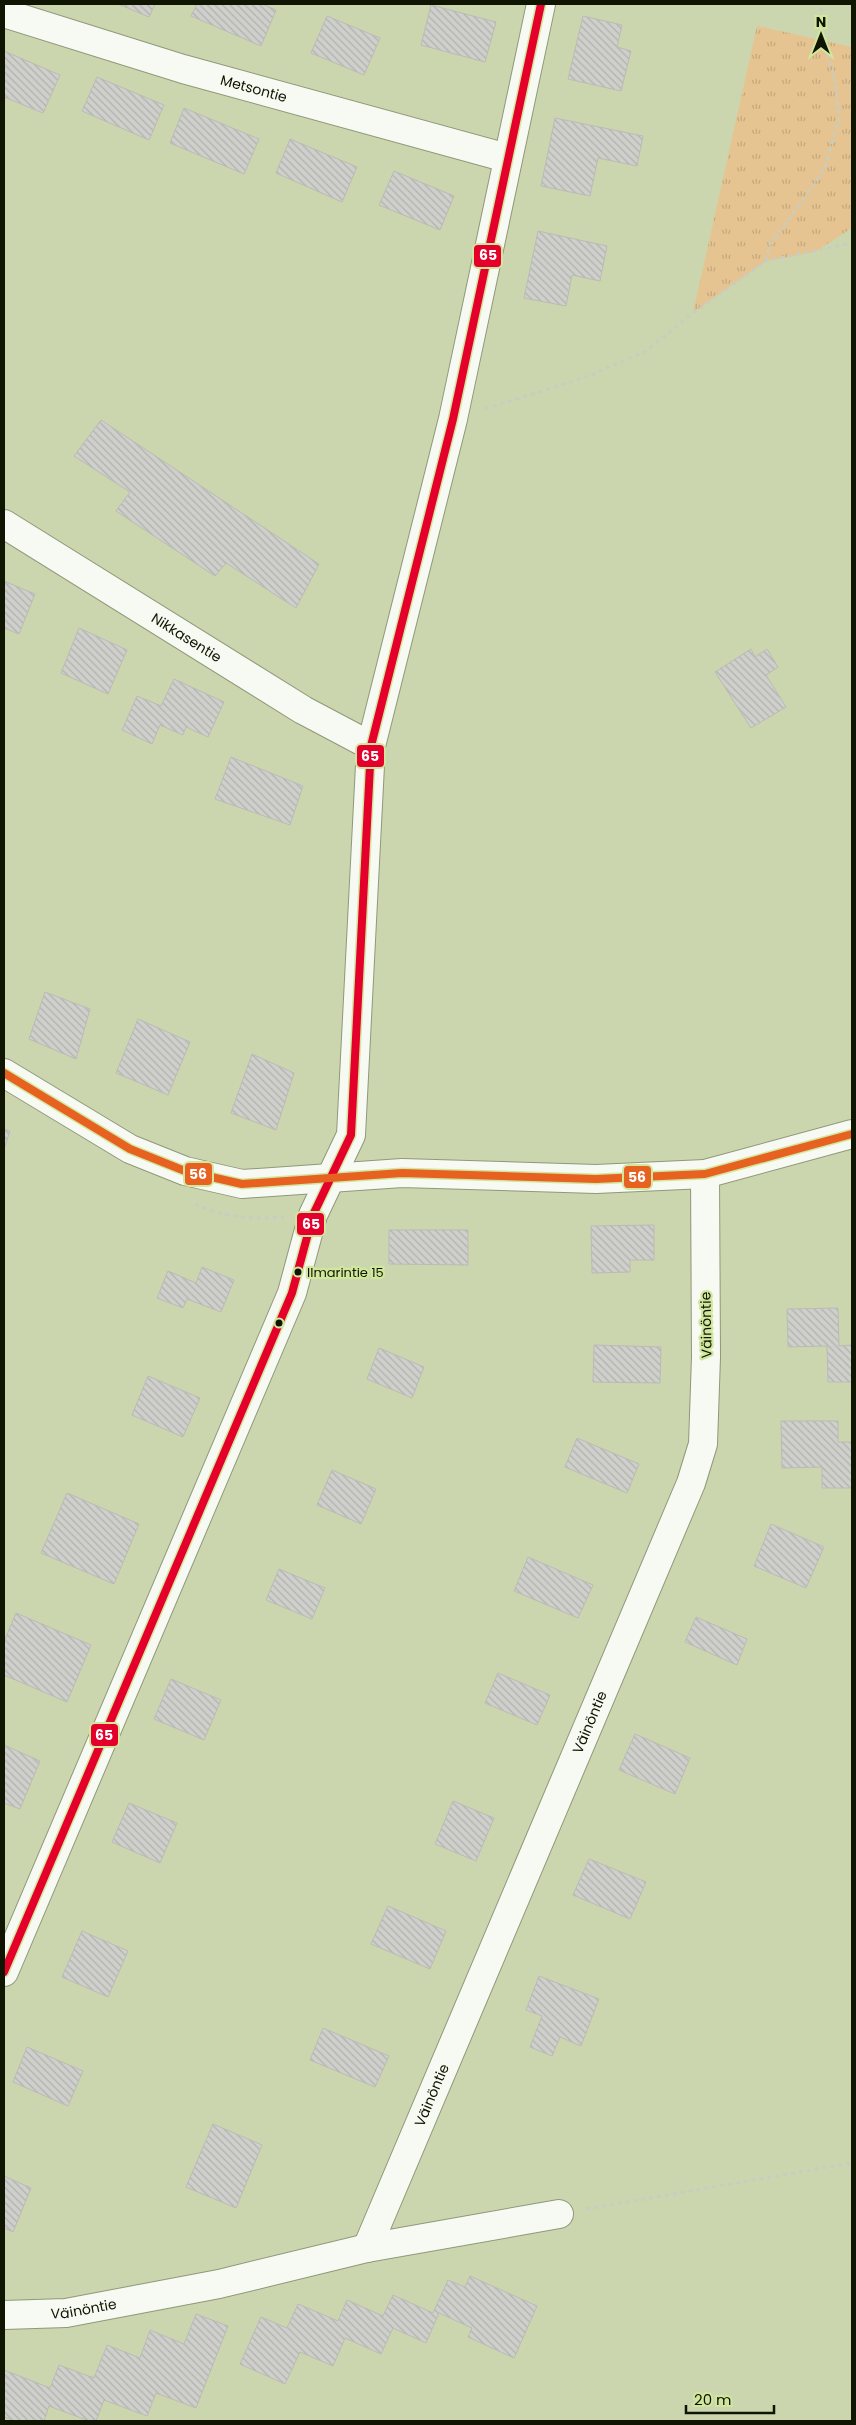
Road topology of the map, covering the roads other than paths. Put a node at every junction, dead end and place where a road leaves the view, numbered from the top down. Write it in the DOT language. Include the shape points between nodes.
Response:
graph roads {
  1 [pos="541,4"];
  2 [pos="4,13"];
  3 [pos="507,158"];
  4 [pos="4,524"];
  5 [pos="371,746"];
  6 [pos="4,1073"];
  7 [pos="852,1134"];
  8 [pos="704,1174"];
  9 [pos="329,1180"];
  10 [pos="4,1972"];
  11 [pos="559,2214"];
  12 [pos="367,2248"];
  13 [pos="4,2315"];
  1 -- 3 [label="street"];
  2 -- 3 [label="street, Metsontie" via="183,69"];
  3 -- 5 [label="street" via="453,420"];
  4 -- 5 [label="street, Nikkasentie" via="303,710"];
  5 -- 9 [label="street" via="351,1135"];
  6 -- 9 [label="street" via="130,1148 185,1171 242,1184"];
  7 -- 8 [label="street"];
  8 -- 9 [label="street" via="596,1179 402,1173"];
  8 -- 12 [label="street, Väinöntie" via="706,1357 703,1444 691,1483"];
  9 -- 10 [label="street" via="313,1215 292,1293"];
  11 -- 12 [label="street, Väinöntie"];
  12 -- 13 [label="street, Väinöntie" via="220,2284 66,2313"];
}
